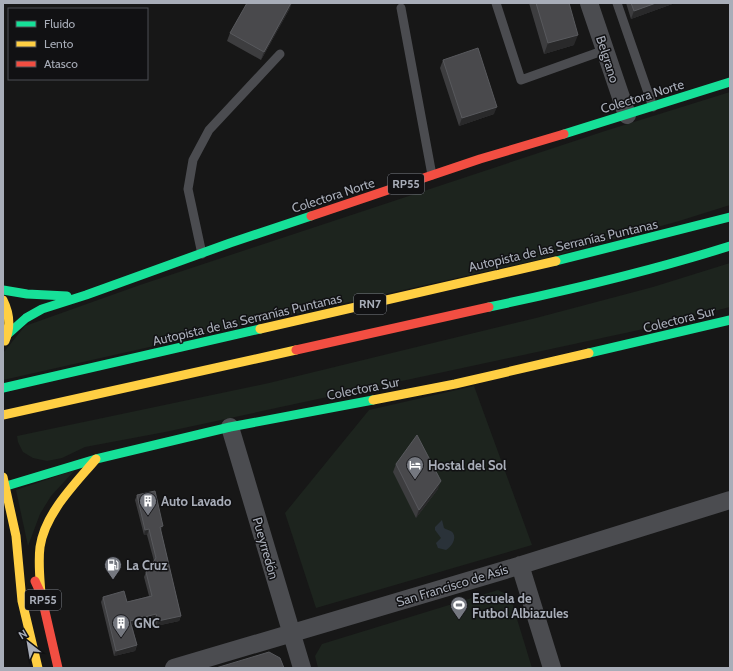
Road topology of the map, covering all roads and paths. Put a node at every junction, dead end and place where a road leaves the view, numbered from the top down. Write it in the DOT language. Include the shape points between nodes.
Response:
graph roads {
  1 [pos="496,3"];
  2 [pos="589,3"];
  3 [pos="617,3"];
  4 [pos="400,8"];
  5 [pos="605,50"];
  6 [pos="280,54"];
  7 [pos="730,82"];
  8 [pos="653,107"];
  9 [pos="627,115"];
  10 [pos="432,175"];
  11 [pos="730,217"];
  12 [pos="730,246"];
  13 [pos="202,254"];
  14 [pos="3,290"];
  15 [pos="84,296"];
  16 [pos="3,300"];
  17 [pos="730,320"];
  18 [pos="8,334"];
  19 [pos="3,344"];
  20 [pos="6,387"];
  21 [pos="3,415"];
  22 [pos="230,427"];
  23 [pos="96,460"];
  24 [pos="3,477"];
  25 [pos="4,487"];
  26 [pos="730,500"];
  27 [pos="16,536"];
  28 [pos="520,565"];
  29 [pos="11,566"];
  30 [pos="41,594"];
  31 [pos="22,601"];
  32 [pos="291,633"];
  33 [pos="38,668"];
  34 [pos="58,668"];
  35 [pos="174,668"];
  36 [pos="302,668"];
  37 [pos="552,668"];
  1 -- 5 [label="lane" via="521,80"];
  2 -- 5 [label="street, Belgrano"];
  3 -- 8 [label="lane"];
  4 -- 10 [label="lane"];
  5 -- 9 [label="street, Belgrano"];
  6 -- 13 [label="lane" via="209,130 193,160 188,189"];
  7 -- 8 [label="main road, Colectora Norte / RP55"];
  8 -- 9 [label="main road, Colectora Norte / RP55"];
  9 -- 10 [label="main road, Colectora Norte / RP55"];
  10 -- 13 [label="main road, Colectora Norte / RP55"];
  11 -- 20 [label="main road, Autopista de las Serranías Puntanas / RN7" via="599,251"];
  12 -- 21 [label="main road, RN7" via="581,287"];
  13 -- 15 [label="main road, Colectora Norte / RP55" via="120,281"];
  14 -- 15 [label="main road, Colectora Norte / RP55" via="54,296"];
  15 -- 18 [label="main road, Colectora Norte / RP55" via="42,309"];
  16 -- 18 [label="main road, RP55" via="8,311"];
  17 -- 22 [label="main road, Colectora Sur" via="455,384"];
  18 -- 19 [label="main road, RP55"];
  22 -- 23 [label="main road, Colectora Sur"];
  22 -- 32 [label="street, Pueyrredón"];
  23 -- 25 [label="main road, Colectora Sur"];
  23 -- 30 [label="main road" via="60,504 43,533 39,556"];
  24 -- 25 [label="main road, RP55"];
  25 -- 27 [label="main road, RP55"];
  26 -- 28 [label="street, San Francisco de Asís"];
  27 -- 30 [label="main road, RP55"];
  27 -- 31 [label="main road, RP55"];
  28 -- 32 [label="street, San Francisco de Asís"];
  28 -- 37 [label="street"];
  29 -- 31 [label="main road"];
  30 -- 34 [label="main road, RP55"];
  31 -- 33 [label="main road, RP55"];
  32 -- 35 [label="street, San Francisco de Asís"];
  32 -- 36 [label="street, Pueyrredón"];
}
